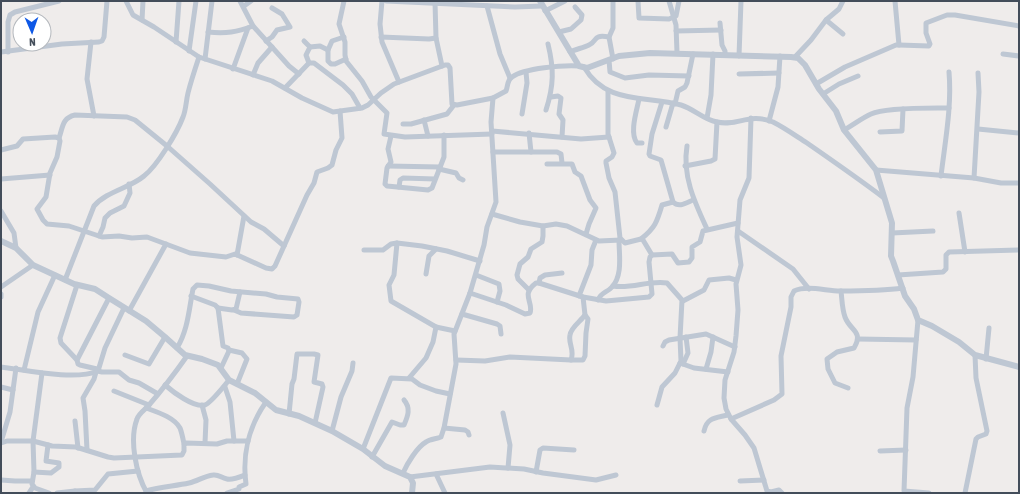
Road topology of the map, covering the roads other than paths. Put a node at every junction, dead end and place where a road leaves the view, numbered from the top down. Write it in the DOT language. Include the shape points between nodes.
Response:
graph roads {
  1 [pos="59,1"];
  2 [pos="107,1"];
  3 [pos="126,1"];
  4 [pos="143,1"];
  5 [pos="179,1"];
  6 [pos="196,1"];
  7 [pos="212,1"];
  8 [pos="240,1"];
  9 [pos="251,1"];
  10 [pos="344,1"];
  11 [pos="382,1"];
  12 [pos="386,1"];
  13 [pos="565,1"];
  14 [pos="613,1"];
  15 [pos="638,1"];
  16 [pos="668,1"];
  17 [pos="679,1"];
  18 [pos="741,1"];
  19 [pos="843,1"];
  20 [pos="895,1"];
  21 [pos="435,2"];
  22 [pos="42,3"];
  23 [pos="244,6"];
  24 [pos="487,6"];
  25 [pos="542,6"];
  26 [pos="575,7"];
  27 [pos="272,8"];
  28 [pos="674,18"];
  29 [pos="142,20"];
  30 [pos="826,20"];
  31 [pos="720,23"];
  32 [pos="1019,26"];
  33 [pos="251,27"];
  34 [pos="721,30"];
  35 [pos="676,31"];
  36 [pos="208,32"];
  37 [pos="559,32"];
  38 [pos="843,34"];
  39 [pos="344,37"];
  40 [pos="381,37"];
  41 [pos="609,37"];
  42 [pos="436,38"];
  43 [pos="266,41"];
  44 [pos="304,41"];
  45 [pos="91,42"];
  46 [pos="176,42"];
  47 [pos="548,44"];
  48 [pos="899,44"];
  49 [pos="272,47"];
  50 [pos="310,47"];
  51 [pos="328,50"];
  52 [pos="189,51"];
  53 [pos="1,52"];
  54 [pos="8,52"];
  55 [pos="570,52"];
  56 [pos="677,53"];
  57 [pos="693,54"];
  58 [pos="713,54"];
  59 [pos="1003,54"];
  60 [pos="725,55"];
  61 [pos="739,56"];
  62 [pos="780,56"];
  63 [pos="1019,56"];
  64 [pos="199,57"];
  65 [pos="795,57"];
  66 [pos="611,59"];
  67 [pos="205,60"];
  68 [pos="346,60"];
  69 [pos="309,63"];
  70 [pos="442,66"];
  71 [pos="553,67"];
  72 [pos="582,67"];
  73 [pos="233,69"];
  74 [pos="526,72"];
  75 [pos="949,72"];
  76 [pos="779,73"];
  77 [pos="978,73"];
  78 [pos="300,74"];
  79 [pos="739,74"];
  80 [pos="253,75"];
  81 [pos="689,76"];
  82 [pos="858,76"];
  83 [pos="510,78"];
  84 [pos="400,82"];
  85 [pos="816,84"];
  86 [pos="285,88"];
  87 [pos="608,91"];
  88 [pos="823,94"];
  89 [pos="551,97"];
  90 [pos="493,98"];
  91 [pos="639,99"];
  92 [pos="374,100"];
  93 [pos="662,102"];
  94 [pos="674,104"];
  95 [pos="454,105"];
  96 [pos="360,108"];
  97 [pos="949,108"];
  98 [pos="903,109"];
  99 [pos="546,110"];
  100 [pos="340,112"];
  101 [pos="522,114"];
  102 [pos="94,116"];
  103 [pos="706,118"];
  104 [pos="751,118"];
  105 [pos="424,120"];
  106 [pos="769,121"];
  107 [pos="717,122"];
  108 [pos="403,124"];
  109 [pos="666,127"];
  110 [pos="978,129"];
  111 [pos="844,130"];
  112 [pos="492,132"];
  113 [pos="880,132"];
  114 [pos="1019,133"];
  115 [pos="529,134"];
  116 [pos="391,136"];
  117 [pos="428,136"];
  118 [pos="444,136"];
  119 [pos="562,137"];
  120 [pos="609,137"];
  121 [pos="59,138"];
  122 [pos="642,143"];
  123 [pos="167,146"];
  124 [pos="687,146"];
  125 [pos="1,150"];
  126 [pos="493,152"];
  127 [pos="532,152"];
  128 [pos="562,163"];
  129 [pos="547,164"];
  130 [pos="388,166"];
  131 [pos="685,166"];
  132 [pos="440,168"];
  133 [pos="876,170"];
  134 [pos="50,175"];
  135 [pos="941,176"];
  136 [pos="974,178"];
  137 [pos="1,179"];
  138 [pos="435,179"];
  139 [pos="463,180"];
  140 [pos="1019,183"];
  141 [pos="130,184"];
  142 [pos="399,187"];
  143 [pos="884,198"];
  144 [pos="693,200"];
  145 [pos="673,202"];
  146 [pos="1,211"];
  147 [pos="959,213"];
  148 [pos="492,214"];
  149 [pos="244,216"];
  150 [pos="738,223"];
  151 [pos="543,226"];
  152 [pos="707,229"];
  153 [pos="84,231"];
  154 [pos="738,231"];
  155 [pos="933,231"];
  156 [pos="892,233"];
  157 [pos="586,234"];
  158 [pos="99,236"];
  159 [pos="641,239"];
  160 [pos="596,240"];
  161 [pos="620,240"];
  162 [pos="1,241"];
  163 [pos="397,243"];
  164 [pos="166,244"];
  165 [pos="284,246"];
  166 [pos="16,248"];
  167 [pos="436,249"];
  168 [pos="364,250"];
  169 [pos="1019,250"];
  170 [pos="965,252"];
  171 [pos="237,255"];
  172 [pos="652,255"];
  173 [pos="480,261"];
  174 [pos="32,265"];
  175 [pos="562,272"];
  176 [pos="426,274"];
  177 [pos="55,275"];
  178 [pos="476,275"];
  179 [pos="898,275"];
  180 [pos="65,280"];
  181 [pos="736,280"];
  182 [pos="539,283"];
  183 [pos="650,283"];
  184 [pos="2,285"];
  185 [pos="77,285"];
  186 [pos="613,286"];
  187 [pos="903,288"];
  188 [pos="809,289"];
  189 [pos="529,290"];
  190 [pos="841,291"];
  191 [pos="240,292"];
  192 [pos="470,294"];
  193 [pos="191,296"];
  194 [pos="581,297"];
  195 [pos="109,298"];
  196 [pos="598,300"];
  197 [pos="683,301"];
  198 [pos="497,302"];
  199 [pos="218,308"];
  200 [pos="127,309"];
  201 [pos="234,310"];
  202 [pos="462,314"];
  203 [pos="585,315"];
  204 [pos="918,320"];
  205 [pos="436,327"];
  206 [pos="989,328"];
  207 [pos="454,331"];
  208 [pos="501,334"];
  209 [pos="165,337"];
  210 [pos="686,337"];
  211 [pos="713,337"];
  212 [pos="680,338"];
  213 [pos="858,339"];
  214 [pos="916,340"];
  215 [pos="664,346"];
  216 [pos="735,347"];
  217 [pos="177,348"];
  218 [pos="229,350"];
  219 [pos="125,355"];
  220 [pos="975,355"];
  221 [pos="187,356"];
  222 [pos="986,359"];
  223 [pos="77,360"];
  224 [pos="456,360"];
  225 [pos="571,360"];
  226 [pos="353,363"];
  227 [pos="682,364"];
  228 [pos="1,366"];
  229 [pos="1019,367"];
  230 [pos="16,368"];
  231 [pos="221,368"];
  232 [pos="706,369"];
  233 [pos="24,370"];
  234 [pos="97,371"];
  235 [pos="728,372"];
  236 [pos="42,373"];
  237 [pos="409,378"];
  238 [pos="229,380"];
  239 [pos="237,384"];
  240 [pos="165,385"];
  241 [pos="225,386"];
  242 [pos="1,387"];
  243 [pos="848,388"];
  244 [pos="14,390"];
  245 [pos="114,390"];
  246 [pos="158,394"];
  247 [pos="450,394"];
  248 [pos="404,400"];
  249 [pos="266,402"];
  250 [pos="202,405"];
  251 [pos="656,405"];
  252 [pos="148,407"];
  253 [pos="503,413"];
  254 [pos="289,414"];
  255 [pos="730,417"];
  256 [pos="75,421"];
  257 [pos="315,422"];
  258 [pos="444,428"];
  259 [pos="332,431"];
  260 [pos="704,431"];
  261 [pos="469,435"];
  262 [pos="33,441"];
  263 [pos="234,441"];
  264 [pos="248,441"];
  265 [pos="1,442"];
  266 [pos="206,443"];
  267 [pos="184,444"];
  268 [pos="48,445"];
  269 [pos="78,448"];
  270 [pos="363,449"];
  271 [pos="87,450"];
  272 [pos="574,450"];
  273 [pos="906,450"];
  274 [pos="880,452"];
  275 [pos="372,457"];
  276 [pos="135,458"];
  277 [pos="508,468"];
  278 [pos="138,471"];
  279 [pos="34,472"];
  280 [pos="536,472"];
  281 [pos="403,473"];
  282 [pos="436,474"];
  283 [pos="245,475"];
  284 [pos="616,475"];
  285 [pos="410,477"];
  286 [pos="1,480"];
  287 [pos="764,480"];
  288 [pos="740,481"];
  289 [pos="32,484"];
  290 [pos="241,491"];
  291 [pos="75,492"];
  292 [pos="146,492"];
  293 [pos="904,492"];
  294 [pos="29,493"];
  295 [pos="49,493"];
  296 [pos="57,493"];
  297 [pos="227,493"];
  298 [pos="412,493"];
  299 [pos="445,493"];
  300 [pos="782,493"];
  301 [pos="929,493"];
  302 [pos="965,493"];
  1 -- 22 [label="street"];
  2 -- 45 [label="street" via="104,37 102,41"];
  3 -- 29 [label="street" via="131,13"];
  4 -- 29 [label="street"];
  5 -- 46 [label="street"];
  6 -- 52 [label="street"];
  7 -- 36 [label="street"];
  8 -- 23 [label="street"];
  9 -- 23 [label="street"];
  10 -- 39 [label="street" via="339,24"];
  11 -- 40 [label="street"];
  12 -- 21 [label="street"];
  13 -- 25 [label="street"];
  14 -- 41 [label="street" via="613,28"];
  15 -- 28 [label="street" via="639,18"];
  16 -- 28 [label="street"];
  17 -- 28 [label="street"];
  18 -- 61 [label="street"];
  19 -- 30 [label="street" via="839,10"];
  20 -- 48 [label="street"];
  21 -- 24 [label="street"];
  21 -- 42 [label="street"];
  22 -- 54 [label="street" via="10,15"];
  23 -- 33 [label="street"];
  24 -- 25 [label="street"];
  24 -- 83 [label="street"];
  25 -- 37 [label="street"];
  26 -- 37 [label="street" via="582,15 581,20 569,30"];
  27 -- 43 [label="street" via="282,14 290,27 277,30"];
  28 -- 35 [label="street"];
  29 -- 46 [label="street"];
  30 -- 38 [label="street"];
  30 -- 65 [label="street"];
  31 -- 34 [label="street"];
  32 -- 48 [label="street" via="947,15 926,23 929,46"];
  33 -- 36 [label="street" via="231,33"];
  33 -- 43 [label="street"];
  33 -- 73 [label="street"];
  34 -- 35 [label="street"];
  34 -- 60 [label="street"];
  35 -- 56 [label="street"];
  36 -- 67 [label="street"];
  37 -- 55 [label="street"];
  39 -- 51 [label="street" via="332,41"];
  39 -- 68 [label="street"];
  40 -- 42 [label="street"];
  40 -- 84 [label="street"];
  41 -- 55 [label="street" via="602,36 591,45"];
  41 -- 66 [label="street"];
  42 -- 70 [label="street"];
  43 -- 49 [label="street"];
  44 -- 50 [label="street"];
  45 -- 54 [label="street"];
  45 -- 102 [label="street" via="87,79"];
  46 -- 52 [label="street"];
  47 -- 71 [label="street"];
  48 -- 85 [label="street" via="845,67"];
  49 -- 78 [label="street"];
  49 -- 80 [label="street" via="258,63"];
  50 -- 51 [label="street" via="320,46"];
  50 -- 69 [label="street" via="306,55"];
  51 -- 68 [label="street" via="328,61 331,64"];
  52 -- 64 [label="street"];
  53 -- 54 [label="street"];
  55 -- 72 [label="street"];
  56 -- 57 [label="street"];
  56 -- 66 [label="street" via="650,53"];
  57 -- 58 [label="street"];
  57 -- 81 [label="street"];
  58 -- 60 [label="street"];
  58 -- 103 [label="street" via="711,95"];
  59 -- 63 [label="street"];
  60 -- 61 [label="street"];
  61 -- 62 [label="street"];
  62 -- 65 [label="street"];
  62 -- 76 [label="street"];
  64 -- 67 [label="street"];
  64 -- 123 [label="street" via="184,116"];
  65 -- 85 [label="street" via="805,65"];
  66 -- 72 [label="street" via="590,67"];
  66 -- 81 [label="street" via="610,72 622,78 652,74"];
  67 -- 73 [label="street"];
  68 -- 92 [label="street"];
  69 -- 78 [label="street"];
  69 -- 96 [label="street" via="316,64 343,85"];
  70 -- 84 [label="street"];
  70 -- 95 [label="street" via="448,65 450,68 451,102"];
  71 -- 72 [label="street"];
  71 -- 74 [label="street"];
  71 -- 89 [label="street"];
  72 -- 87 [label="street"];
  73 -- 80 [label="street"];
  74 -- 83 [label="street"];
  74 -- 101 [label="street" via="527,86"];
  75 -- 97 [label="street"];
  76 -- 79 [label="street"];
  76 -- 106 [label="street"];
  77 -- 110 [label="street"];
  78 -- 86 [label="street"];
  80 -- 86 [label="street"];
  81 -- 94 [label="street" via="686,86 678,91"];
  82 -- 88 [label="street"];
  83 -- 90 [label="street" via="506,91"];
  84 -- 92 [label="street"];
  85 -- 88 [label="street"];
  86 -- 100 [label="street" via="330,111"];
  87 -- 91 [label="street"];
  87 -- 120 [label="street"];
  88 -- 111 [label="street" via="836,111"];
  89 -- 99 [label="street"];
  89 -- 119 [label="street" via="561,98"];
  90 -- 95 [label="street"];
  90 -- 112 [label="street"];
  91 -- 93 [label="street"];
  91 -- 122 [label="street" via="633,133 635,141"];
  92 -- 96 [label="street"];
  92 -- 116 [label="street" via="387,113 383,133"];
  93 -- 94 [label="street"];
  93 -- 145 [label="street" via="649,154 662,162"];
  94 -- 103 [label="street" via="689,108"];
  94 -- 109 [label="street"];
  95 -- 105 [label="street" via="447,114"];
  96 -- 100 [label="street"];
  97 -- 98 [label="street"];
  97 -- 135 [label="street"];
  98 -- 111 [label="street" via="872,113"];
  98 -- 113 [label="street" via="902,131"];
  100 -- 165 [label="street" via="342,138 332,165 317,172"];
  102 -- 121 [label="street" via="75,115 66,119"];
  102 -- 123 [label="street" via="131,118"];
  103 -- 107 [label="street"];
  104 -- 106 [label="street"];
  104 -- 107 [label="street"];
  104 -- 150 [label="street" via="749,178 740,200"];
  105 -- 108 [label="street"];
  105 -- 117 [label="street"];
  106 -- 143 [label="street" via="832,160"];
  107 -- 131 [label="street" via="715,159"];
  110 -- 114 [label="street"];
  110 -- 136 [label="street"];
  111 -- 133 [label="street"];
  112 -- 115 [label="street"];
  112 -- 118 [label="street"];
  112 -- 126 [label="street"];
  115 -- 119 [label="street"];
  115 -- 127 [label="street"];
  116 -- 117 [label="street"];
  116 -- 130 [label="street" via="388,149 391,162"];
  117 -- 118 [label="street"];
  118 -- 132 [label="street" via="444,158"];
  119 -- 120 [label="street"];
  120 -- 161 [label="street" via="614,153 606,163 615,192"];
  121 -- 125 [label="street" via="23,139 16,146"];
  121 -- 134 [label="street" via="56,160"];
  123 -- 141 [label="street" via="144,176"];
  123 -- 149 [label="street"];
  124 -- 131 [label="street"];
  126 -- 127 [label="street"];
  126 -- 148 [label="street" via="496,199"];
  127 -- 128 [label="street" via="557,152 561,154"];
  128 -- 129 [label="street"];
  128 -- 157 [label="street" via="572,164 575,172 581,176 590,200 596,208"];
  130 -- 132 [label="street"];
  130 -- 142 [label="street" via="385,184"];
  131 -- 144 [label="street"];
  132 -- 138 [label="street"];
  132 -- 139 [label="street" via="456,173"];
  133 -- 135 [label="street"];
  133 -- 143 [label="street"];
  134 -- 137 [label="street"];
  134 -- 153 [label="street" via="46,196 37,209 43,220 47,224 69,226"];
  135 -- 136 [label="street"];
  136 -- 140 [label="street"];
  138 -- 142 [label="street" via="403,178"];
  138 -- 142 [label="street" via="432,188 428,190"];
  141 -- 153 [label="street" via="97,203 92,209"];
  141 -- 158 [label="street" via="130,193 124,206 105,218"];
  143 -- 156 [label="street" via="892,223"];
  144 -- 145 [label="street" via="678,205"];
  144 -- 152 [label="street"];
  145 -- 159 [label="street" via="662,205 653,229"];
  146 -- 166 [label="street" via="14,233"];
  147 -- 170 [label="street"];
  148 -- 151 [label="street"];
  148 -- 173 [label="street"];
  149 -- 165 [label="street"];
  149 -- 171 [label="street"];
  150 -- 152 [label="street"];
  150 -- 154 [label="street"];
  151 -- 157 [label="street" via="567,226"];
  151 -- 189 [label="street" via="542,242 531,249 528,257 520,264 517,275"];
  152 -- 172 [label="street" via="702,233 700,242 692,248 692,258 689,262 678,263 672,254"];
  153 -- 158 [label="street"];
  153 -- 180 [label="street"];
  154 -- 181 [label="street" via="737,243 741,265"];
  154 -- 188 [label="street" via="793,269"];
  155 -- 156 [label="street"];
  156 -- 179 [label="street" via="891,256"];
  157 -- 160 [label="street"];
  158 -- 164 [label="street" via="147,237"];
  159 -- 161 [label="street" via="628,243"];
  159 -- 172 [label="street"];
  160 -- 161 [label="street"];
  160 -- 194 [label="street"];
  161 -- 186 [label="street" via="620,271"];
  162 -- 166 [label="street"];
  163 -- 167 [label="street"];
  163 -- 168 [label="street" via="383,250"];
  163 -- 205 [label="street" via="394,275 389,285 391,301"];
  164 -- 171 [label="street" via="190,252 226,257"];
  164 -- 200 [label="street"];
  165 -- 171 [label="street" via="276,266 272,269"];
  166 -- 174 [label="street"];
  167 -- 173 [label="street"];
  167 -- 176 [label="street" via="429,256"];
  169 -- 170 [label="street"];
  170 -- 179 [label="street" via="946,254 944,272"];
  172 -- 183 [label="street" via="649,262"];
  173 -- 178 [label="street"];
  174 -- 177 [label="street"];
  174 -- 184 [label="street"];
  175 -- 182 [label="street" via="542,276"];
  177 -- 180 [label="street"];
  177 -- 233 [label="street" via="38,312"];
  178 -- 192 [label="street"];
  178 -- 198 [label="street" via="499,284"];
  179 -- 187 [label="street"];
  180 -- 185 [label="street"];
  181 -- 197 [label="street" via="709,280 704,290"];
  181 -- 216 [label="street" via="738,310"];
  182 -- 189 [label="street" via="534,284"];
  182 -- 194 [label="street"];
  183 -- 186 [label="street"];
  183 -- 196 [label="street" via="652,294 649,297"];
  183 -- 197 [label="street" via="669,284"];
  185 -- 195 [label="street" via="91,288"];
  185 -- 223 [label="street" via="60,338"];
  186 -- 196 [label="street" via="601,294"];
  187 -- 190 [label="street" via="884,291"];
  187 -- 204 [label="street"];
  188 -- 190 [label="street"];
  188 -- 255 [label="street" via="796,290 791,294 791,307 781,356 782,394 774,400"];
  189 -- 198 [label="street" via="531,310 528,314"];
  190 -- 213 [label="street" via="844,316 857,333"];
  191 -- 193 [label="street" via="197,285 193,288"];
  191 -- 201 [label="street"];
  191 -- 201 [label="street" via="298,299 297,315 290,317 241,313"];
  192 -- 198 [label="street"];
  192 -- 202 [label="street"];
  193 -- 199 [label="street"];
  193 -- 217 [label="street" via="187,326"];
  194 -- 196 [label="street"];
  194 -- 203 [label="street"];
  195 -- 200 [label="street"];
  195 -- 223 [label="street"];
  197 -- 212 [label="street"];
  199 -- 201 [label="street"];
  199 -- 218 [label="street" via="223,346"];
  200 -- 209 [label="street"];
  200 -- 234 [label="street" via="105,348"];
  202 -- 207 [label="street"];
  202 -- 208 [label="street" via="497,324 500,326"];
  203 -- 225 [label="street" via="571,332"];
  203 -- 225 [label="street" via="588,319 585,356 583,360"];
  204 -- 214 [label="street"];
  204 -- 220 [label="street" via="932,326"];
  205 -- 207 [label="street"];
  205 -- 237 [label="street" via="426,358"];
  206 -- 222 [label="street"];
  207 -- 224 [label="street"];
  209 -- 217 [label="street"];
  209 -- 219 [label="street" via="149,364"];
  210 -- 211 [label="street" via="706,334"];
  210 -- 212 [label="street"];
  210 -- 227 [label="street" via="688,353"];
  211 -- 216 [label="street"];
  211 -- 232 [label="street"];
  212 -- 215 [label="street" via="666,341"];
  212 -- 227 [label="street"];
  213 -- 214 [label="street"];
  213 -- 243 [label="street" via="854,348 837,352 826,360 835,383"];
  214 -- 273 [label="street" via="907,408"];
  216 -- 235 [label="street"];
  217 -- 221 [label="street"];
  218 -- 231 [label="street"];
  218 -- 239 [label="street" via="242,353 247,359"];
  220 -- 222 [label="street"];
  220 -- 302 [label="street" via="976,378 987,432 976,439"];
  221 -- 231 [label="street" via="202,359"];
  221 -- 240 [label="street"];
  222 -- 229 [label="street"];
  223 -- 234 [label="street" via="78,364"];
  224 -- 225 [label="street" via="485,361 510,357"];
  224 -- 247 [label="street"];
  226 -- 259 [label="street"];
  227 -- 232 [label="street"];
  227 -- 251 [label="street" via="662,387"];
  228 -- 230 [label="street"];
  230 -- 233 [label="street"];
  230 -- 244 [label="street"];
  231 -- 238 [label="street"];
  232 -- 235 [label="street"];
  233 -- 236 [label="street"];
  234 -- 236 [label="street" via="89,374"];
  234 -- 246 [label="street" via="119,372"];
  234 -- 271 [label="street" via="83,398"];
  235 -- 255 [label="street" via="724,398"];
  236 -- 262 [label="street"];
  237 -- 247 [label="street" via="436,391"];
  237 -- 270 [label="street" via="389,380"];
  238 -- 239 [label="street"];
  238 -- 241 [label="street"];
  239 -- 249 [label="street"];
  240 -- 246 [label="street"];
  240 -- 250 [label="street" via="179,396"];
  241 -- 250 [label="street" via="207,404"];
  241 -- 263 [label="street" via="230,402"];
  242 -- 244 [label="street"];
  244 -- 265 [label="street"];
  245 -- 252 [label="street"];
  246 -- 252 [label="street"];
  247 -- 258 [label="street"];
  248 -- 275 [label="street" via="409,406 405,423 402,425 392,422"];
  249 -- 254 [label="street" via="276,410"];
  249 -- 264 [label="street" via="257,414"];
  250 -- 266 [label="street" via="206,420"];
  252 -- 267 [label="street" via="177,424"];
  252 -- 276 [label="street" via="137,420"];
  253 -- 277 [label="street" via="510,445"];
  254 -- 257 [label="street"];
  254 -- 257 [label="street" via="297,354 318,355 314,382 322,384 323,388"];
  255 -- 260 [label="street" via="708,421"];
  255 -- 287 [label="street" via="752,444"];
  256 -- 269 [label="street"];
  257 -- 259 [label="street"];
  258 -- 261 [label="street" via="465,430"];
  258 -- 281 [label="street" via="441,437 423,444"];
  259 -- 270 [label="street"];
  262 -- 265 [label="street"];
  262 -- 268 [label="street"];
  262 -- 279 [label="street"];
  263 -- 264 [label="street"];
  263 -- 266 [label="street"];
  264 -- 283 [label="street"];
  266 -- 267 [label="street"];
  267 -- 276 [label="street" via="182,455"];
  268 -- 269 [label="street"];
  268 -- 279 [label="street" via="46,461 57,462 59,467 51,472"];
  269 -- 271 [label="street"];
  270 -- 275 [label="street"];
  271 -- 276 [label="street" via="108,457"];
  272 -- 280 [label="street" via="543,448 540,450"];
  273 -- 274 [label="street"];
  273 -- 293 [label="street"];
  275 -- 281 [label="street" via="385,466"];
  276 -- 278 [label="street"];
  277 -- 280 [label="street"];
  277 -- 282 [label="street" via="482,468"];
  278 -- 291 [label="street" via="108,474 96,490"];
  278 -- 292 [label="street"];
  279 -- 289 [label="street"];
  280 -- 284 [label="street" via="596,480"];
  281 -- 285 [label="street"];
  282 -- 285 [label="street"];
  282 -- 299 [label="street"];
  283 -- 290 [label="street" via="246,484 239,487"];
  283 -- 292 [label="street" via="237,479 214,475 191,483"];
  285 -- 298 [label="street" via="413,483"];
  286 -- 289 [label="street"];
  287 -- 288 [label="street"];
  287 -- 300 [label="street" via="768,492 779,490"];
  289 -- 294 [label="street"];
  289 -- 295 [label="street"];
  290 -- 297 [label="street"];
  291 -- 296 [label="street"];
  293 -- 301 [label="street"];
}
